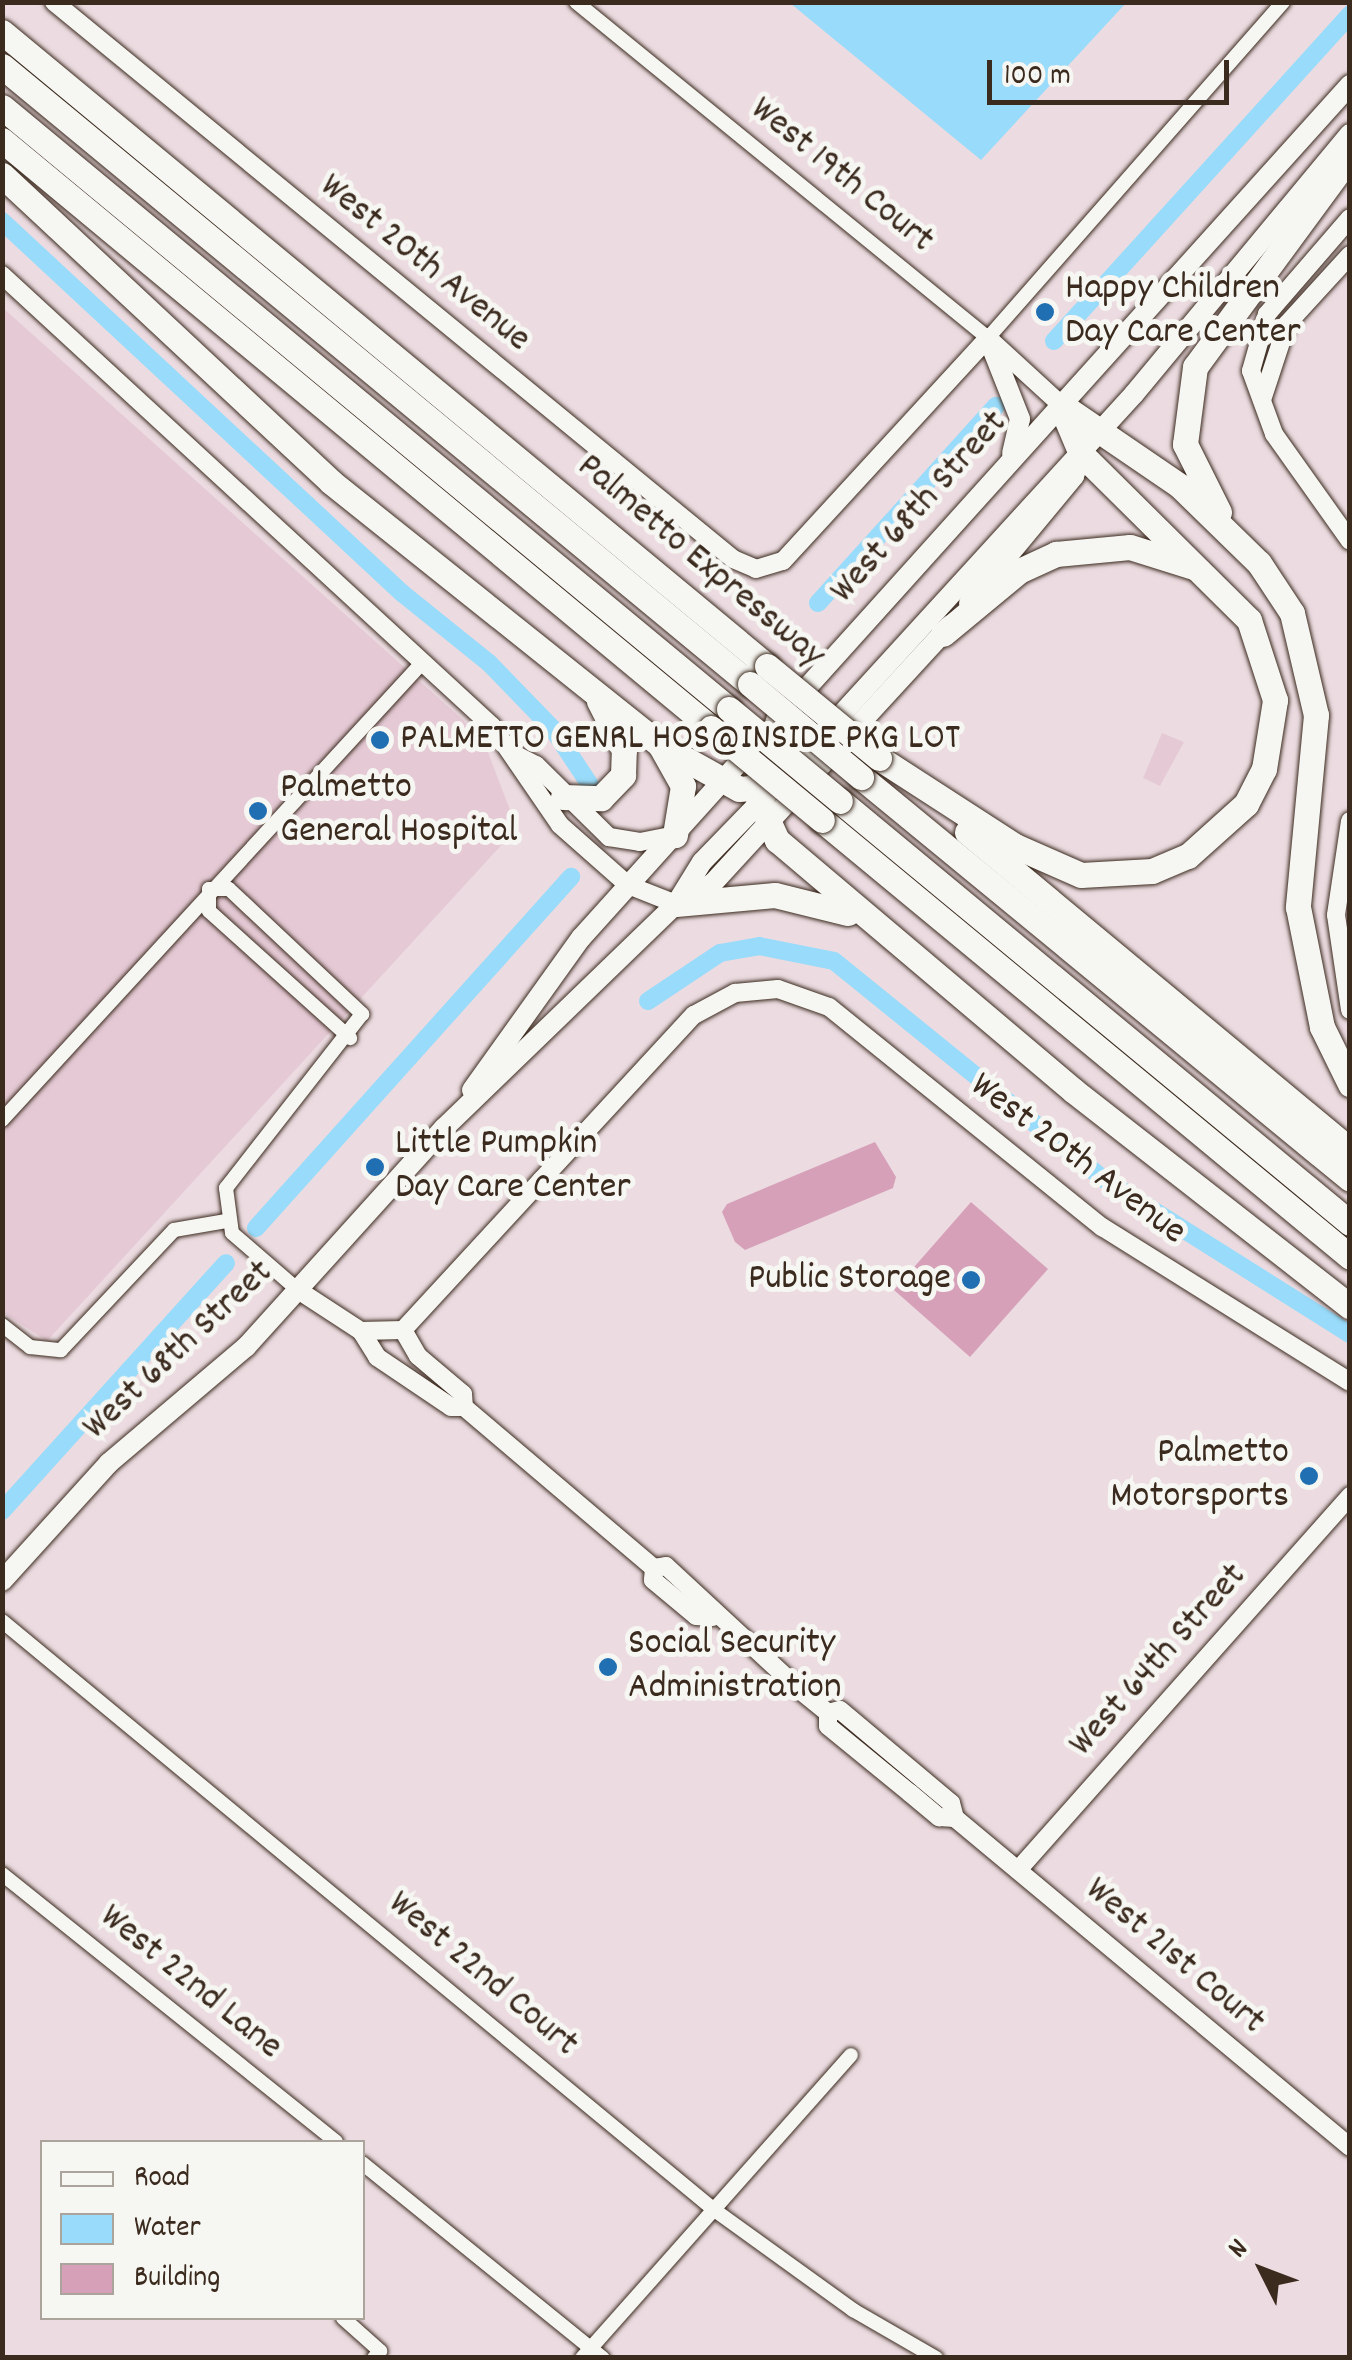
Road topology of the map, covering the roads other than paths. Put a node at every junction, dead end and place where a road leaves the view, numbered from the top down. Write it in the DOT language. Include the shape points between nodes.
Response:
graph roads {
  1 [pos="576,2"];
  2 [pos="1282,2"];
  3 [pos="58,4"];
  4 [pos="2,32"];
  5 [pos="2,66"];
  6 [pos="1350,85"];
  7 [pos="2,107"];
  8 [pos="1350,134"];
  9 [pos="2,140"];
  10 [pos="1350,156"];
  11 [pos="2,176"];
  12 [pos="1350,218"];
  13 [pos="1350,255"];
  14 [pos="2,275"];
  15 [pos="988,338"];
  16 [pos="1262,400"];
  17 [pos="1060,404"];
  18 [pos="1104,428"];
  19 [pos="1081,454"];
  20 [pos="1010,460"];
  21 [pos="1234,537"];
  22 [pos="1350,541"];
  23 [pos="756,569"];
  24 [pos="1210,574"];
  25 [pos="943,634"];
  26 [pos="421,664"];
  27 [pos="758,675"];
  28 [pos="592,688"];
  29 [pos="720,718"];
  30 [pos="778,720"];
  31 [pos="660,744"];
  32 [pos="514,754"];
  33 [pos="870,767"];
  34 [pos="723,781"];
  35 [pos="564,797"];
  36 [pos="763,803"];
  37 [pos="831,811"];
  38 [pos="1350,820"];
  39 [pos="675,834"];
  40 [pos="628,885"];
  41 [pos="210,890"];
  42 [pos="676,904"];
  43 [pos="866,921"];
  44 [pos="1350,1010"];
  45 [pos="350,1038"];
  46 [pos="1350,1084"];
  47 [pos="2,1120"];
  48 [pos="444,1128"];
  49 [pos="1350,1150"];
  50 [pos="1350,1179"];
  51 [pos="226,1221"];
  52 [pos="1350,1224"];
  53 [pos="1350,1257"];
  54 [pos="298,1290"];
  55 [pos="1350,1307"];
  56 [pos="2,1326"];
  57 [pos="403,1330"];
  58 [pos="362,1331"];
  59 [pos="1350,1382"];
  60 [pos="464,1406"];
  61 [pos="1350,1496"];
  62 [pos="2,1581"];
  63 [pos="2,1621"];
  64 [pos="1018,1870"];
  65 [pos="2,1874"];
  66 [pos="851,2055"];
  67 [pos="334,2140"];
  68 [pos="1350,2147"];
  69 [pos="365,2166"];
  70 [pos="713,2208"];
  71 [pos="345,2320"];
  72 [pos="592,2354"];
  73 [pos="374,2358"];
  74 [pos="936,2358"];
  1 -- 15 [label="street, West 19th Court"];
  2 -- 15 [label="street, West 68th Street"];
  3 -- 23 [label="street, West 20th Avenue" via="732,559"];
  4 -- 27 [label="highway, Palmetto Expressway"];
  5 -- 27 [label="highway"];
  6 -- 17 [label="main road, West 68th Street"];
  7 -- 29 [label="highway"];
  8 -- 18 [label="main road, West 68th Street"];
  9 -- 29 [label="highway"];
  10 -- 21 [label="highway" via="1212,341 1186,393 1185,444"];
  11 -- 28 [label="highway" via="332,482"];
  12 -- 16 [label="street" via="1267,314 1251,370"];
  13 -- 16 [label="street" via="1287,324"];
  14 -- 26 [label="street"];
  15 -- 17 [label="street, West 19th Court"];
  15 -- 20 [label="main road" via="1020,418"];
  15 -- 23 [label="street, West 68th Street" via="783,561"];
  16 -- 22 [label="street" via="1274,434"];
  17 -- 18 [label="highway"];
  17 -- 19 [label="highway"];
  17 -- 20 [label="main road, West 68th Street"];
  18 -- 19 [label="main road, West 68th Street"];
  18 -- 21 [label="highway"];
  19 -- 24 [label="highway"];
  19 -- 25 [label="main road, West 68th Street" via="1074,476"];
  19 -- 36 [label="main road, West 68th Street"];
  20 -- 30 [label="main road, West 68th Street"];
  21 -- 46 [label="highway" via="1278,587 1312,680 1315,762 1298,907 1322,1027"];
  24 -- 25 [label="highway" via="1130,547 1088,546 1019,571"];
  24 -- 33 [label="highway" via="1248,620 1267,662 1272,734 1246,804 1188,856 1152,871 1081,875"];
  25 -- 36 [label="main road, West 68th Street"];
  26 -- 32 [label="street"];
  26 -- 41 [label="street"];
  27 -- 33 [label="highway, Palmetto Expressway, bridge"];
  28 -- 31 [label="highway"];
  28 -- 35 [label="highway" via="620,740 625,769 601,798"];
  29 -- 37 [label="highway, bridge"];
  30 -- 34 [label="main road, West 68th Street"];
  30 -- 36 [label="highway"];
  31 -- 34 [label="highway"];
  31 -- 39 [label="highway" via="684,786"];
  32 -- 35 [label="street" via="536,765"];
  32 -- 40 [label="street" via="547,813"];
  33 -- 49 [label="highway, Palmetto Expressway"];
  33 -- 50 [label="highway"];
  34 -- 36 [label="highway"];
  34 -- 39 [label="main road, West 68th Street"];
  35 -- 39 [label="street" via="609,837 640,842"];
  36 -- 42 [label="main road, West 68th Street" via="713,883"];
  36 -- 43 [label="highway"];
  37 -- 52 [label="highway"];
  37 -- 53 [label="highway"];
  38 -- 44 [label="street" via="1336,915"];
  39 -- 40 [label="main road, West 68th Street"];
  40 -- 42 [label="street"];
  40 -- 48 [label="main road, West 68th Street"];
  41 -- 45 [label="street" via="209,911"];
  41 -- 45 [label="street" via="229,889 360,1009"];
  41 -- 47 [label="street"];
  42 -- 43 [label="highway" via="775,895"];
  42 -- 48 [label="main road, West 68th Street"];
  43 -- 55 [label="highway"];
  45 -- 51 [label="street" via="234,1172"];
  48 -- 54 [label="main road, West 68th Street"];
  51 -- 54 [label="street" via="255,1258"];
  51 -- 56 [label="street" via="174,1230 61,1350 30,1348"];
  54 -- 58 [label="street, West 21st Court"];
  54 -- 62 [label="main road, West 68th Street" via="230,1361 109,1464"];
  57 -- 58 [label="street"];
  57 -- 59 [label="street, West 20th Avenue" via="685,1024 726,996 771,988 830,1007 1102,1227"];
  57 -- 60 [label="street, West 21st Court" via="418,1356 462,1394"];
  58 -- 60 [label="street, West 21st Court" via="376,1358 451,1407"];
  60 -- 64 [label="street, West 21st Court" via="654,1568 666,1566 708,1601 713,1617 828,1713 840,1710 951,1803 955,1818"];
  61 -- 64 [label="street, West 64th Street"];
  63 -- 70 [label="street, West 22nd Court"];
  64 -- 68 [label="street, West 21st Court"];
  65 -- 67 [label="street, West 22nd Lane"];
  66 -- 70 [label="street"];
  69 -- 72 [label="street"];
  70 -- 72 [label="street"];
  70 -- 74 [label="street, West 22nd Court" via="853,2310"];
  71 -- 73 [label="street" via="380,2351"];
}
